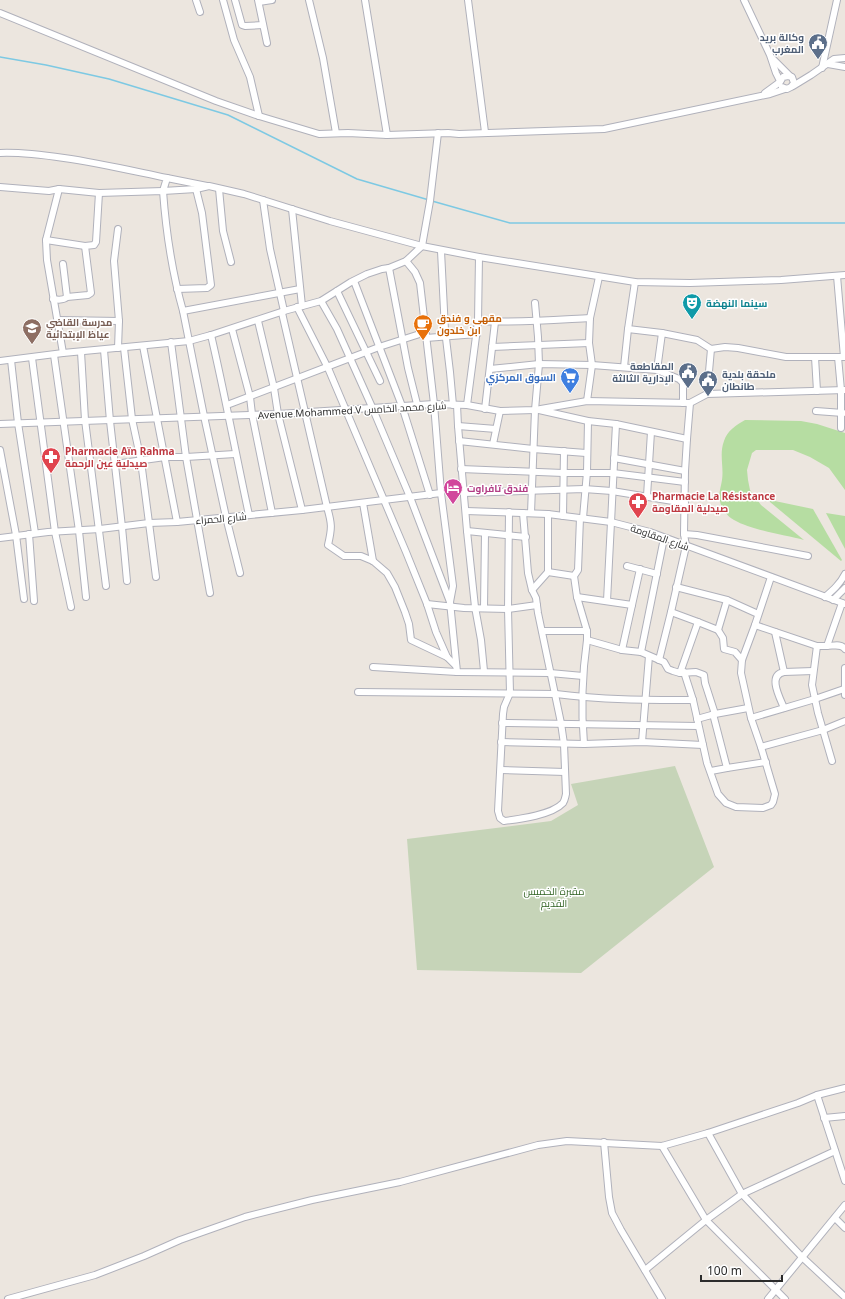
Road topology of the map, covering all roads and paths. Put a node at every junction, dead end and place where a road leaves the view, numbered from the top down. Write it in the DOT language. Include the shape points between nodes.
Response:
graph roads {
  1 [pos="196,0"];
  2 [pos="223,0"];
  3 [pos="234,0"];
  4 [pos="272,0"];
  5 [pos="308,0"];
  6 [pos="365,0"];
  7 [pos="468,0"];
  8 [pos="744,0"];
  9 [pos="837,0"];
  10 [pos="259,1"];
  11 [pos="200,12"];
  12 [pos="0,13"];
  13 [pos="263,25"];
  14 [pos="267,44"];
  15 [pos="770,55"];
  16 [pos="845,58"];
  17 [pos="828,64"];
  18 [pos="845,67"];
  19 [pos="822,68"];
  20 [pos="792,80"];
  21 [pos="780,82"];
  22 [pos="785,89"];
  23 [pos="763,95"];
  24 [pos="259,116"];
  25 [pos="485,132"];
  26 [pos="336,133"];
  27 [pos="438,133"];
  28 [pos="387,135"];
  29 [pos="0,152"];
  30 [pos="167,178"];
  31 [pos="209,186"];
  32 [pos="0,187"];
  33 [pos="59,189"];
  34 [pos="196,189"];
  35 [pos="220,189"];
  36 [pos="163,191"];
  37 [pos="100,193"];
  38 [pos="263,200"];
  39 [pos="292,209"];
  40 [pos="118,230"];
  41 [pos="46,240"];
  42 [pos="85,246"];
  43 [pos="422,246"];
  44 [pos="441,251"];
  45 [pos="479,257"];
  46 [pos="406,260"];
  47 [pos="231,262"];
  48 [pos="62,264"];
  49 [pos="389,268"];
  50 [pos="845,275"];
  51 [pos="837,276"];
  52 [pos="599,277"];
  53 [pos="354,281"];
  54 [pos="635,282"];
  55 [pos="177,289"];
  56 [pos="300,289"];
  57 [pos="337,291"];
  58 [pos="279,293"];
  59 [pos="67,297"];
  60 [pos="53,299"];
  61 [pos="321,301"];
  62 [pos="535,303"];
  63 [pos="300,307"];
  64 [pos="183,311"];
  65 [pos="283,312"];
  66 [pos="590,318"];
  67 [pos="58,320"];
  68 [pos="118,321"];
  69 [pos="258,321"];
  70 [pos="478,321"];
  71 [pos="537,321"];
  72 [pos="495,322"];
  73 [pos="232,329"];
  74 [pos="628,329"];
  75 [pos="662,333"];
  76 [pos="477,334"];
  77 [pos="211,335"];
  78 [pos="426,335"];
  79 [pos="446,337"];
  80 [pos="403,340"];
  81 [pos="189,341"];
  82 [pos="171,342"];
  83 [pos="589,343"];
  84 [pos="538,345"];
  85 [pos="143,346"];
  86 [pos="379,347"];
  87 [pos="492,347"];
  88 [pos="121,348"];
  89 [pos="711,349"];
  90 [pos="104,350"];
  91 [pos="81,352"];
  92 [pos="366,352"];
  93 [pos="63,353"];
  94 [pos="54,355"];
  95 [pos="815,356"];
  96 [pos="842,357"];
  97 [pos="32,358"];
  98 [pos="350,358"];
  99 [pos="11,360"];
  100 [pos="0,361"];
  101 [pos="539,364"];
  102 [pos="592,365"];
  103 [pos="624,367"];
  104 [pos="328,368"];
  105 [pos="490,369"];
  106 [pos="657,370"];
  107 [pos="297,379"];
  108 [pos="380,381"];
  109 [pos="274,388"];
  110 [pos="843,390"];
  111 [pos="817,391"];
  112 [pos="708,394"];
  113 [pos="250,397"];
  114 [pos="587,401"];
  115 [pos="683,403"];
  116 [pos="690,403"];
  117 [pos="417,404"];
  118 [pos="434,404"];
  119 [pos="227,405"];
  120 [pos="455,405"];
  121 [pos="467,405"];
  122 [pos="402,406"];
  123 [pos="372,407"];
  124 [pos="485,409"];
  125 [pos="346,410"];
  126 [pos="535,410"];
  127 [pos="304,411"];
  128 [pos="500,411"];
  129 [pos="816,411"];
  130 [pos="843,413"];
  131 [pos="252,414"];
  132 [pos="278,414"];
  133 [pos="228,415"];
  134 [pos="204,416"];
  135 [pos="156,417"];
  136 [pos="180,417"];
  137 [pos="132,419"];
  138 [pos="85,420"];
  139 [pos="110,420"];
  140 [pos="63,421"];
  141 [pos="588,421"];
  142 [pos="41,422"];
  143 [pos="18,423"];
  144 [pos="0,424"];
  145 [pos="616,424"];
  146 [pos="458,426"];
  147 [pos="496,428"];
  148 [pos="841,428"];
  149 [pos="651,432"];
  150 [pos="687,439"];
  151 [pos="459,441"];
  152 [pos="493,444"];
  153 [pos="533,449"];
  154 [pos="0,450"];
  155 [pos="564,451"];
  156 [pos="586,453"];
  157 [pos="235,454"];
  158 [pos="214,456"];
  159 [pos="165,457"];
  160 [pos="186,457"];
  161 [pos="614,458"];
  162 [pos="141,461"];
  163 [pos="115,464"];
  164 [pos="649,464"];
  165 [pos="461,469"];
  166 [pos="533,471"];
  167 [pos="686,471"];
  168 [pos="587,472"];
  169 [pos="563,473"];
  170 [pos="613,473"];
  171 [pos="648,477"];
  172 [pos="685,482"];
  173 [pos="584,489"];
  174 [pos="563,490"];
  175 [pos="612,490"];
  176 [pos="533,492"];
  177 [pos="441,493"];
  178 [pos="464,493"];
  179 [pos="430,495"];
  180 [pos="647,496"];
  181 [pos="410,497"];
  182 [pos="384,500"];
  183 [pos="685,503"];
  184 [pos="362,504"];
  185 [pos="326,507"];
  186 [pos="302,510"];
  187 [pos="466,511"];
  188 [pos="509,512"];
  189 [pos="272,513"];
  190 [pos="523,513"];
  191 [pos="531,513"];
  192 [pos="548,514"];
  193 [pos="249,515"];
  194 [pos="563,516"];
  195 [pos="226,517"];
  196 [pos="581,518"];
  197 [pos="196,520"];
  198 [pos="177,522"];
  199 [pos="610,522"];
  200 [pos="149,524"];
  201 [pos="122,527"];
  202 [pos="100,529"];
  203 [pos="79,531"];
  204 [pos="467,531"];
  205 [pos="55,532"];
  206 [pos="32,534"];
  207 [pos="485,534"];
  208 [pos="684,534"];
  209 [pos="16,535"];
  210 [pos="508,536"];
  211 [pos="526,537"];
  212 [pos="0,538"];
  213 [pos="664,538"];
  214 [pos="686,546"];
  215 [pos="808,556"];
  216 [pos="373,561"];
  217 [pos="628,566"];
  218 [pos="640,569"];
  219 [pos="548,572"];
  220 [pos="240,573"];
  221 [pos="657,574"];
  222 [pos="845,574"];
  223 [pos="574,576"];
  224 [pos="771,576"];
  225 [pos="156,577"];
  226 [pos="127,581"];
  227 [pos="106,586"];
  228 [pos="676,587"];
  229 [pos="845,588"];
  230 [pos="532,590"];
  231 [pos="210,593"];
  232 [pos="86,597"];
  233 [pos="577,597"];
  234 [pos="825,597"];
  235 [pos="24,598"];
  236 [pos="607,600"];
  237 [pos="727,600"];
  238 [pos="833,600"];
  239 [pos="34,601"];
  240 [pos="427,604"];
  241 [pos="450,604"];
  242 [pos="844,604"];
  243 [pos="537,605"];
  244 [pos="632,605"];
  245 [pos="71,607"];
  246 [pos="476,607"];
  247 [pos="484,608"];
  248 [pos="508,609"];
  249 [pos="672,612"];
  250 [pos="758,614"];
  251 [pos="698,622"];
  252 [pos="755,626"];
  253 [pos="718,630"];
  254 [pos="542,631"];
  255 [pos="587,631"];
  256 [pos="775,632"];
  257 [pos="587,640"];
  258 [pos="817,646"];
  259 [pos="827,646"];
  260 [pos="622,650"];
  261 [pos="845,650"];
  262 [pos="641,652"];
  263 [pos="649,656"];
  264 [pos="447,657"];
  265 [pos="659,660"];
  266 [pos="742,660"];
  267 [pos="373,667"];
  268 [pos="845,668"];
  269 [pos="457,669"];
  270 [pos="484,671"];
  271 [pos="813,671"];
  272 [pos="682,672"];
  273 [pos="784,672"];
  274 [pos="509,673"];
  275 [pos="550,673"];
  276 [pos="583,676"];
  277 [pos="358,692"];
  278 [pos="845,692"];
  279 [pos="510,694"];
  280 [pos="556,694"];
  281 [pos="582,697"];
  282 [pos="815,699"];
  283 [pos="645,700"];
  284 [pos="693,700"];
  285 [pos="748,708"];
  286 [pos="784,708"];
  287 [pos="714,714"];
  288 [pos="751,718"];
  289 [pos="697,719"];
  290 [pos="845,721"];
  291 [pos="502,723"];
  292 [pos="561,723"];
  293 [pos="582,723"];
  294 [pos="644,725"];
  295 [pos="698,726"];
  296 [pos="823,730"];
  297 [pos="501,742"];
  298 [pos="642,742"];
  299 [pos="564,744"];
  300 [pos="584,744"];
  301 [pos="703,745"];
  302 [pos="762,747"];
  303 [pos="832,761"];
  304 [pos="766,762"];
  305 [pos="728,768"];
  306 [pos="501,770"];
  307 [pos="711,771"];
  308 [pos="565,772"];
  309 [pos="845,1088"];
  310 [pos="817,1095"];
  311 [pos="845,1116"];
  312 [pos="824,1118"];
  313 [pos="708,1133"];
  314 [pos="604,1142"];
  315 [pos="662,1146"];
  316 [pos="835,1151"];
  317 [pos="842,1164"];
  318 [pos="845,1181"];
  319 [pos="742,1194"];
  320 [pos="845,1205"];
  321 [pos="834,1218"];
  322 [pos="706,1220"];
  323 [pos="844,1225"];
  324 [pos="802,1257"];
  325 [pos="645,1270"];
  326 [pos="776,1290"];
  327 [pos="845,1297"];
  328 [pos="8,1299"];
  329 [pos="662,1299"];
  330 [pos="768,1299"];
  331 [pos="785,1299"];
  1 -- 11 [label="street"];
  2 -- 24 [label="street" via="234,40 250,77"];
  3 -- 13 [label="street" via="242,25"];
  4 -- 10 [label="street"];
  5 -- 26 [label="street" via="323,58"];
  6 -- 28 [label="street"];
  7 -- 25 [label="street"];
  8 -- 15 [label="street"];
  9 -- 19 [label="street"];
  10 -- 13 [label="street"];
  12 -- 24 [label="street"];
  13 -- 14 [label="street"];
  15 -- 20 [label="street"];
  15 -- 21 [label="street"];
  16 -- 17 [label="street" via="834,59"];
  17 -- 18 [label="street"];
  17 -- 19 [label="street"];
  19 -- 20 [label="street" via="811,75"];
  20 -- 21 [label="street" via="785,76"];
  20 -- 22 [label="street" via="789,88"];
  21 -- 22 [label="street"];
  21 -- 23 [label="street"];
  22 -- 23 [label="street"];
  23 -- 25 [label="street" via="604,129"];
  24 -- 26 [label="street" via="319,134"];
  25 -- 27 [label="street"];
  26 -- 28 [label="street"];
  27 -- 28 [label="street"];
  27 -- 43 [label="street"];
  29 -- 30 [label="street" via="81,160"];
  30 -- 31 [label="street"];
  30 -- 36 [label="street"];
  31 -- 34 [label="street"];
  31 -- 35 [label="street"];
  32 -- 33 [label="street" via="49,191"];
  33 -- 37 [label="street"];
  33 -- 41 [label="street"];
  34 -- 36 [label="street"];
  34 -- 55 [label="street" via="202,213 211,285 207,288"];
  35 -- 38 [label="street"];
  35 -- 47 [label="street" via="223,231"];
  36 -- 37 [label="street"];
  36 -- 55 [label="street"];
  37 -- 42 [label="street" via="96,242 94,245"];
  38 -- 39 [label="street"];
  38 -- 58 [label="street"];
  39 -- 43 [label="street"];
  39 -- 56 [label="street"];
  40 -- 68 [label="street" via="114,261"];
  41 -- 42 [label="street"];
  41 -- 60 [label="street"];
  42 -- 59 [label="street" via="91,293"];
  43 -- 44 [label="street"];
  43 -- 46 [label="street"];
  44 -- 45 [label="street"];
  44 -- 79 [label="street"];
  45 -- 52 [label="street"];
  45 -- 70 [label="street"];
  46 -- 49 [label="street"];
  46 -- 78 [label="street" via="420,282"];
  48 -- 59 [label="street"];
  49 -- 53 [label="street"];
  49 -- 80 [label="street"];
  50 -- 51 [label="street"];
  51 -- 54 [label="street" via="698,283"];
  51 -- 96 [label="street"];
  52 -- 54 [label="street"];
  52 -- 66 [label="street"];
  53 -- 57 [label="street"];
  53 -- 86 [label="street"];
  54 -- 74 [label="street"];
  55 -- 64 [label="street"];
  56 -- 58 [label="street"];
  56 -- 63 [label="street"];
  57 -- 61 [label="street"];
  57 -- 92 [label="street"];
  58 -- 64 [label="street"];
  58 -- 65 [label="street"];
  59 -- 60 [label="street"];
  60 -- 67 [label="street"];
  61 -- 63 [label="street"];
  61 -- 98 [label="street" via="338,329"];
  62 -- 71 [label="street"];
  63 -- 65 [label="street"];
  63 -- 104 [label="street"];
  64 -- 81 [label="street"];
  65 -- 69 [label="street"];
  65 -- 107 [label="street"];
  66 -- 71 [label="street"];
  66 -- 83 [label="street"];
  67 -- 68 [label="street"];
  67 -- 93 [label="street"];
  68 -- 88 [label="street"];
  69 -- 73 [label="street"];
  69 -- 109 [label="street"];
  70 -- 72 [label="street"];
  70 -- 76 [label="street"];
  71 -- 72 [label="street"];
  71 -- 84 [label="street"];
  72 -- 87 [label="street"];
  73 -- 77 [label="street"];
  73 -- 113 [label="street"];
  74 -- 75 [label="street"];
  74 -- 103 [label="street"];
  75 -- 89 [label="street" via="696,340"];
  75 -- 106 [label="street"];
  76 -- 79 [label="street"];
  76 -- 121 [label="street"];
  77 -- 81 [label="street"];
  77 -- 119 [label="street"];
  78 -- 79 [label="street"];
  78 -- 80 [label="street"];
  78 -- 118 [label="street"];
  79 -- 120 [label="street"];
  80 -- 86 [label="street"];
  80 -- 117 [label="street"];
  81 -- 82 [label="street"];
  81 -- 134 [label="street"];
  82 -- 85 [label="street"];
  82 -- 136 [label="street"];
  83 -- 84 [label="street"];
  83 -- 102 [label="street"];
  84 -- 87 [label="street"];
  84 -- 101 [label="street"];
  85 -- 88 [label="street"];
  85 -- 135 [label="street"];
  86 -- 92 [label="street"];
  86 -- 122 [label="street"];
  87 -- 105 [label="street"];
  88 -- 90 [label="street"];
  88 -- 137 [label="street"];
  89 -- 95 [label="street" via="738,348 786,357"];
  89 -- 112 [label="street"];
  90 -- 91 [label="street"];
  90 -- 139 [label="street"];
  91 -- 93 [label="street"];
  91 -- 138 [label="street"];
  92 -- 98 [label="street"];
  92 -- 108 [label="street"];
  93 -- 94 [label="street"];
  94 -- 97 [label="street"];
  94 -- 140 [label="street"];
  95 -- 96 [label="street"];
  95 -- 111 [label="street"];
  96 -- 110 [label="street"];
  97 -- 99 [label="street"];
  97 -- 142 [label="street"];
  98 -- 104 [label="street"];
  98 -- 123 [label="street"];
  99 -- 100 [label="street"];
  99 -- 143 [label="street"];
  101 -- 102 [label="street"];
  101 -- 105 [label="street"];
  101 -- 126 [label="street"];
  102 -- 103 [label="street"];
  102 -- 114 [label="street"];
  103 -- 106 [label="street"];
  104 -- 107 [label="street"];
  104 -- 125 [label="street"];
  105 -- 124 [label="street"];
  106 -- 115 [label="street" via="682,381"];
  107 -- 109 [label="street"];
  107 -- 127 [label="street"];
  109 -- 113 [label="street"];
  109 -- 132 [label="street"];
  110 -- 111 [label="street, Avenue Mohammed V شارع محمد الخامس"];
  110 -- 130 [label="street"];
  111 -- 112 [label="street, Avenue Mohammed V شارع محمد الخامس"];
  112 -- 116 [label="street, Avenue Mohammed V شارع محمد الخامس"];
  113 -- 119 [label="street"];
  113 -- 131 [label="street"];
  114 -- 115 [label="street, Avenue Mohammed V شارع محمد الخامس"];
  114 -- 126 [label="street, Avenue Mohammed V شارع محمد الخامس"];
  115 -- 116 [label="street, Avenue Mohammed V شارع محمد الخامس"];
  116 -- 150 [label="street"];
  117 -- 118 [label="street, Avenue Mohammed V شارع محمد الخامس"];
  117 -- 122 [label="street, Avenue Mohammed V شارع محمد الخامس"];
  118 -- 120 [label="street, Avenue Mohammed V شارع محمد الخامس"];
  118 -- 177 [label="street"];
  119 -- 133 [label="street"];
  120 -- 121 [label="street, Avenue Mohammed V شارع محمد الخامس"];
  120 -- 146 [label="street"];
  121 -- 124 [label="street, Avenue Mohammed V شارع محمد الخامس"];
  122 -- 123 [label="street, Avenue Mohammed V شارع محمد الخامس"];
  122 -- 179 [label="street"];
  123 -- 125 [label="street, Avenue Mohammed V شارع محمد الخامس"];
  123 -- 181 [label="street"];
  124 -- 128 [label="street, Avenue Mohammed V شارع محمد الخامس"];
  125 -- 127 [label="street, Avenue Mohammed V شارع محمد الخامس"];
  125 -- 182 [label="street"];
  126 -- 128 [label="street, Avenue Mohammed V شارع محمد الخامس"];
  126 -- 141 [label="street"];
  126 -- 153 [label="street"];
  127 -- 132 [label="street, Avenue Mohammed V شارع محمد الخامس"];
  127 -- 185 [label="street"];
  128 -- 147 [label="street"];
  129 -- 130 [label="street"];
  130 -- 148 [label="street"];
  131 -- 132 [label="street, Avenue Mohammed V شارع محمد الخامس"];
  131 -- 133 [label="street, Avenue Mohammed V شارع محمد الخامس"];
  131 -- 189 [label="street"];
  132 -- 186 [label="street"];
  133 -- 134 [label="street, Avenue Mohammed V شارع محمد الخامس"];
  133 -- 157 [label="street"];
  134 -- 136 [label="street, Avenue Mohammed V شارع محمد الخامس"];
  134 -- 158 [label="street"];
  135 -- 136 [label="street, Avenue Mohammed V شارع محمد الخامس"];
  135 -- 137 [label="street, Avenue Mohammed V شارع محمد الخامس"];
  135 -- 159 [label="street"];
  136 -- 160 [label="street"];
  137 -- 139 [label="street, Avenue Mohammed V شارع محمد الخامس"];
  137 -- 162 [label="street"];
  138 -- 139 [label="street, Avenue Mohammed V شارع محمد الخامس"];
  138 -- 140 [label="street, Avenue Mohammed V شارع محمد الخامس"];
  138 -- 202 [label="street"];
  139 -- 163 [label="street"];
  140 -- 142 [label="street, Avenue Mohammed V شارع محمد الخامس"];
  140 -- 203 [label="street"];
  141 -- 145 [label="street"];
  141 -- 156 [label="street"];
  142 -- 143 [label="street, Avenue Mohammed V شارع محمد الخامس"];
  142 -- 205 [label="street"];
  143 -- 144 [label="street, Avenue Mohammed V شارع محمد الخامس"];
  143 -- 206 [label="street"];
  145 -- 149 [label="street"];
  145 -- 161 [label="street"];
  146 -- 147 [label="street"];
  146 -- 151 [label="street"];
  147 -- 152 [label="street"];
  149 -- 150 [label="street"];
  149 -- 164 [label="street"];
  150 -- 167 [label="street"];
  151 -- 152 [label="street"];
  151 -- 165 [label="street"];
  152 -- 153 [label="street"];
  153 -- 155 [label="street"];
  153 -- 166 [label="street"];
  154 -- 209 [label="street"];
  155 -- 156 [label="street"];
  155 -- 169 [label="street"];
  156 -- 168 [label="street"];
  157 -- 158 [label="street"];
  157 -- 193 [label="street"];
  158 -- 160 [label="street"];
  158 -- 195 [label="street"];
  159 -- 160 [label="street"];
  159 -- 162 [label="street"];
  159 -- 198 [label="street"];
  160 -- 197 [label="street"];
  161 -- 164 [label="street"];
  161 -- 170 [label="street"];
  162 -- 163 [label="street"];
  162 -- 200 [label="street"];
  163 -- 201 [label="street"];
  164 -- 167 [label="street"];
  164 -- 171 [label="street"];
  165 -- 166 [label="street"];
  165 -- 178 [label="street"];
  166 -- 169 [label="street"];
  166 -- 176 [label="street"];
  167 -- 172 [label="street"];
  168 -- 169 [label="street"];
  168 -- 170 [label="street"];
  168 -- 173 [label="street"];
  169 -- 174 [label="street"];
  170 -- 171 [label="street"];
  170 -- 175 [label="street"];
  171 -- 172 [label="street"];
  171 -- 180 [label="street"];
  172 -- 183 [label="street"];
  173 -- 174 [label="street"];
  173 -- 175 [label="street"];
  173 -- 196 [label="street"];
  174 -- 176 [label="street"];
  174 -- 194 [label="street"];
  175 -- 180 [label="street"];
  175 -- 199 [label="street"];
  176 -- 178 [label="street"];
  176 -- 191 [label="street"];
  177 -- 179 [label="street, شارع الحمراء"];
  177 -- 241 [label="street" via="453,586"];
  178 -- 187 [label="street"];
  179 -- 181 [label="street, شارع الحمراء"];
  180 -- 183 [label="street"];
  181 -- 182 [label="street, شارع الحمراء"];
  181 -- 241 [label="street"];
  182 -- 184 [label="street, شارع الحمراء"];
  182 -- 240 [label="street"];
  183 -- 208 [label="street"];
  184 -- 185 [label="street, شارع الحمراء"];
  184 -- 216 [label="street"];
  185 -- 186 [label="street, شارع الحمراء"];
  185 -- 216 [label="street" via="332,523 328,545 344,556 361,556"];
  186 -- 189 [label="street, شارع الحمراء"];
  187 -- 188 [label="street, شارع المقاومة"];
  187 -- 204 [label="street"];
  188 -- 190 [label="street, شارع المقاومة"];
  188 -- 210 [label="street"];
  189 -- 193 [label="street, شارع الحمراء"];
  190 -- 191 [label="street, شارع المقاومة"];
  190 -- 211 [label="street"];
  191 -- 192 [label="street, شارع المقاومة"];
  192 -- 194 [label="street, شارع المقاومة"];
  192 -- 219 [label="street"];
  193 -- 195 [label="street, شارع الحمراء"];
  194 -- 196 [label="street, شارع المقاومة"];
  195 -- 197 [label="street, شارع الحمراء"];
  195 -- 220 [label="street"];
  196 -- 199 [label="street, شارع المقاومة"];
  196 -- 223 [label="street" via="578,570"];
  197 -- 198 [label="street, شارع الحمراء"];
  197 -- 231 [label="street"];
  198 -- 200 [label="street, شارع الحمراء"];
  199 -- 213 [label="street, شارع المقاومة"];
  199 -- 236 [label="street"];
  200 -- 201 [label="street, شارع الحمراء"];
  200 -- 225 [label="street"];
  201 -- 202 [label="street, شارع الحمراء"];
  201 -- 226 [label="street"];
  202 -- 203 [label="street, شارع الحمراء"];
  202 -- 227 [label="street"];
  203 -- 205 [label="street, شارع الحمراء"];
  203 -- 232 [label="street"];
  204 -- 207 [label="street"];
  204 -- 246 [label="street"];
  205 -- 206 [label="street, شارع الحمراء"];
  205 -- 245 [label="street"];
  206 -- 209 [label="street, شارع الحمراء"];
  206 -- 239 [label="street"];
  207 -- 210 [label="street"];
  207 -- 247 [label="street"];
  208 -- 214 [label="street"];
  208 -- 215 [label="street"];
  209 -- 212 [label="street, شارع الحمراء"];
  209 -- 235 [label="street"];
  210 -- 211 [label="street"];
  210 -- 248 [label="street"];
  211 -- 230 [label="street" via="528,573"];
  213 -- 214 [label="street, شارع المقاومة"];
  213 -- 221 [label="street"];
  214 -- 224 [label="street, شارع المقاومة"];
  214 -- 228 [label="street"];
  216 -- 264 [label="street" via="387,573 395,588 409,624 411,640"];
  217 -- 218 [label="street"];
  218 -- 221 [label="street"];
  218 -- 244 [label="street"];
  219 -- 223 [label="street"];
  219 -- 230 [label="street"];
  221 -- 262 [label="street"];
  222 -- 234 [label="street" via="836,588"];
  223 -- 233 [label="street"];
  224 -- 234 [label="street, شارع المقاومة"];
  224 -- 250 [label="street"];
  228 -- 237 [label="street"];
  228 -- 249 [label="street"];
  229 -- 238 [label="street"];
  230 -- 243 [label="street"];
  233 -- 236 [label="street"];
  233 -- 255 [label="street"];
  234 -- 238 [label="street, شارع المقاومة"];
  236 -- 244 [label="street"];
  237 -- 250 [label="street"];
  237 -- 253 [label="street"];
  238 -- 242 [label="street, شارع المقاومة"];
  240 -- 241 [label="street"];
  240 -- 264 [label="street"];
  241 -- 246 [label="street"];
  241 -- 269 [label="street"];
  242 -- 259 [label="street"];
  243 -- 248 [label="street"];
  243 -- 254 [label="street"];
  244 -- 260 [label="street"];
  246 -- 247 [label="street"];
  246 -- 270 [label="street"];
  247 -- 248 [label="street"];
  248 -- 274 [label="street"];
  249 -- 251 [label="street"];
  249 -- 265 [label="street"];
  250 -- 252 [label="street"];
  251 -- 253 [label="street"];
  251 -- 272 [label="street"];
  252 -- 256 [label="street"];
  252 -- 266 [label="street"];
  253 -- 266 [label="street" via="724,638 724,649 735,652"];
  254 -- 255 [label="street"];
  254 -- 275 [label="street"];
  255 -- 257 [label="street"];
  256 -- 258 [label="street"];
  256 -- 273 [label="street"];
  257 -- 260 [label="street"];
  257 -- 276 [label="street"];
  258 -- 259 [label="street"];
  258 -- 271 [label="street"];
  259 -- 261 [label="street" via="841,646"];
  260 -- 262 [label="street"];
  262 -- 263 [label="street"];
  263 -- 265 [label="street"];
  263 -- 283 [label="street"];
  264 -- 269 [label="street"];
  265 -- 272 [label="street" via="664,662 668,669"];
  266 -- 285 [label="street" via="741,673"];
  267 -- 269 [label="street"];
  268 -- 278 [label="street"];
  269 -- 270 [label="street"];
  270 -- 274 [label="street"];
  271 -- 273 [label="street"];
  271 -- 282 [label="street"];
  272 -- 284 [label="street"];
  272 -- 287 [label="street" via="704,675"];
  273 -- 286 [label="street" via="778,674 775,679"];
  274 -- 275 [label="street"];
  274 -- 279 [label="street"];
  275 -- 276 [label="street"];
  275 -- 280 [label="street"];
  276 -- 281 [label="street"];
  277 -- 279 [label="street"];
  278 -- 282 [label="street"];
  279 -- 280 [label="street"];
  279 -- 291 [label="street" via="504,707"];
  280 -- 281 [label="street"];
  280 -- 292 [label="street"];
  281 -- 283 [label="street"];
  281 -- 293 [label="street"];
  282 -- 286 [label="street"];
  282 -- 296 [label="street"];
  283 -- 284 [label="street"];
  283 -- 294 [label="street"];
  284 -- 289 [label="street"];
  285 -- 287 [label="street"];
  285 -- 288 [label="street"];
  286 -- 288 [label="street"];
  287 -- 289 [label="street"];
  287 -- 305 [label="street"];
  288 -- 302 [label="street"];
  289 -- 295 [label="street"];
  290 -- 296 [label="street"];
  291 -- 292 [label="street"];
  291 -- 297 [label="street"];
  292 -- 293 [label="street"];
  292 -- 299 [label="street"];
  293 -- 294 [label="street"];
  293 -- 300 [label="street"];
  294 -- 295 [label="street"];
  294 -- 298 [label="street"];
  295 -- 301 [label="street"];
  296 -- 302 [label="street"];
  296 -- 303 [label="street"];
  297 -- 299 [label="street"];
  297 -- 306 [label="street"];
  298 -- 300 [label="street"];
  298 -- 301 [label="street"];
  299 -- 300 [label="street"];
  299 -- 308 [label="street"];
  301 -- 307 [label="street"];
  302 -- 304 [label="street"];
  304 -- 305 [label="street"];
  304 -- 307 [label="street" via="775,797 771,805 763,808 736,807 726,803 718,794"];
  305 -- 307 [label="street"];
  306 -- 308 [label="street"];
  306 -- 308 [label="street" via="498,815 504,821 555,809 565,800"];
  309 -- 310 [label="street"];
  310 -- 312 [label="street"];
  310 -- 313 [label="street"];
  311 -- 312 [label="street"];
  312 -- 316 [label="street"];
  313 -- 315 [label="street"];
  313 -- 319 [label="street"];
  314 -- 315 [label="street"];
  314 -- 325 [label="street" via="612,1213"];
  314 -- 328 [label="street" via="545,1143 400,1182 245,1216 94,1275"];
  315 -- 322 [label="street"];
  316 -- 317 [label="street"];
  316 -- 319 [label="street"];
  317 -- 318 [label="street"];
  319 -- 322 [label="street"];
  319 -- 324 [label="street"];
  320 -- 321 [label="street"];
  321 -- 323 [label="street"];
  321 -- 324 [label="street"];
  322 -- 325 [label="street"];
  322 -- 326 [label="street"];
  324 -- 326 [label="street"];
  324 -- 327 [label="street"];
  325 -- 329 [label="street"];
  326 -- 330 [label="street"];
  326 -- 331 [label="street"];
}
